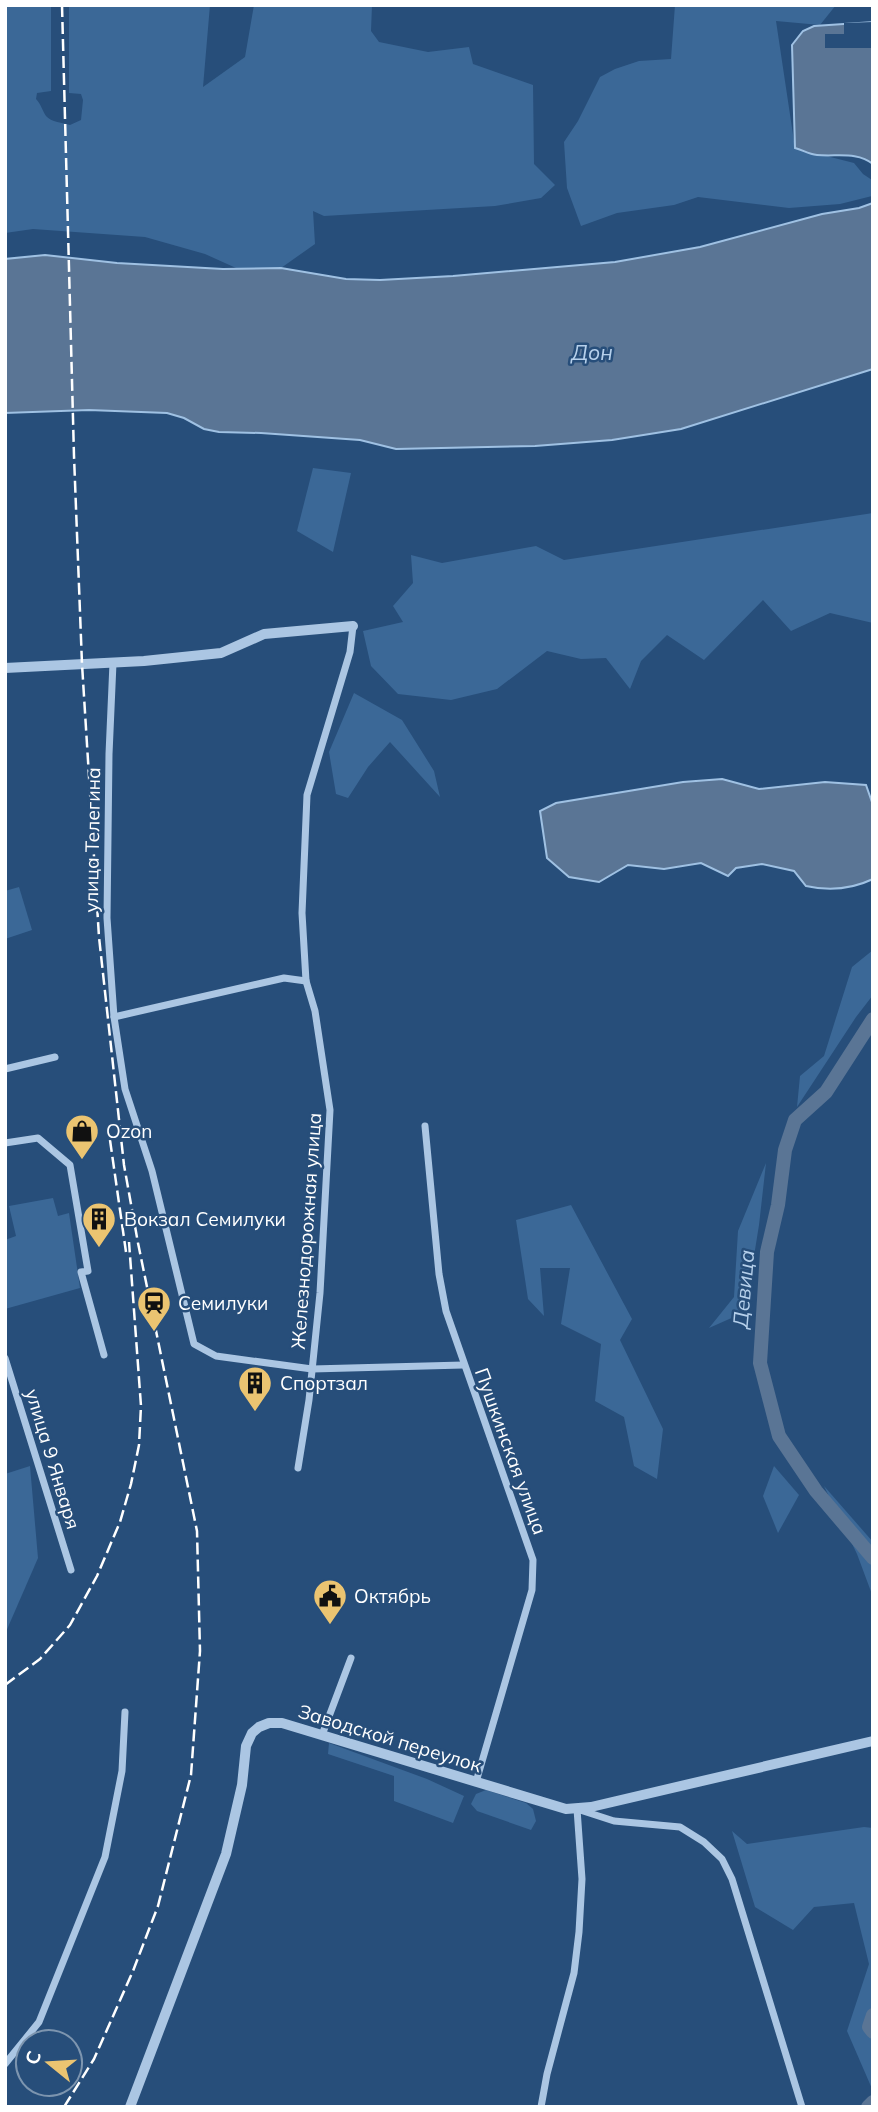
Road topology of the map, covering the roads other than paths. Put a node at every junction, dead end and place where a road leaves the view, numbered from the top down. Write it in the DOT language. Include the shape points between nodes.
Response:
graph roads {
  1 [pos="353,626"];
  2 [pos="113,663"];
  3 [pos="5,668"];
  4 [pos="306,981"];
  5 [pos="114,1017"];
  6 [pos="55,1057"];
  7 [pos="5,1069"];
  8 [pos="425,1126"];
  9 [pos="5,1142"];
  10 [pos="104,1354"];
  11 [pos="5,1358"];
  12 [pos="463,1365"];
  13 [pos="312,1369"];
  14 [pos="298,1468"];
  15 [pos="71,1570"];
  16 [pos="351,1658"];
  17 [pos="125,1712"];
  18 [pos="323,1735"];
  19 [pos="873,1741"];
  20 [pos="476,1782"];
  21 [pos="577,1809"];
  22 [pos="5,2064"];
  23 [pos="130,2107"];
  24 [pos="541,2107"];
  25 [pos="803,2107"];
  1 -- 2 [label="street" via="264,634 221,653"];
  1 -- 4 [label="street, Железнодорожная улица" via="350,652 307,795 302,913"];
  2 -- 3 [label="street"];
  2 -- 5 [label="street, улица Телегина" via="107,918"];
  4 -- 5 [label="street" via="284,978"];
  4 -- 13 [label="street, Железнодорожная улица" via="330,1110"];
  5 -- 13 [label="street, улица Телегина" via="125,1089 152,1171 194,1344 216,1356"];
  6 -- 7 [label="street"];
  8 -- 12 [label="street, Пушкинская улица" via="439,1274"];
  9 -- 10 [label="street" via="38,1138 70,1166 88,1271 80,1272"];
  11 -- 15 [label="street, улица 9 Января"];
  12 -- 13 [label="street, улица Телегина"];
  12 -- 20 [label="street, Пушкинская улица" via="533,1560 532,1590"];
  13 -- 14 [label="street, Железнодорожная улица"];
  16 -- 18 [label="street"];
  17 -- 22 [label="street" via="122,1771 105,1857 39,2022"];
  18 -- 20 [label="street, Заводской переулок"];
  18 -- 23 [label="street, Заводской переулок" via="282,1723 269,1723 251,1733 226,1854"];
  19 -- 21 [label="street"];
  20 -- 21 [label="street, Заводской переулок"];
  21 -- 24 [label="street" via="582,1880 574,1973"];
  21 -- 25 [label="street" via="614,1821 680,1827 722,1859"];
}
